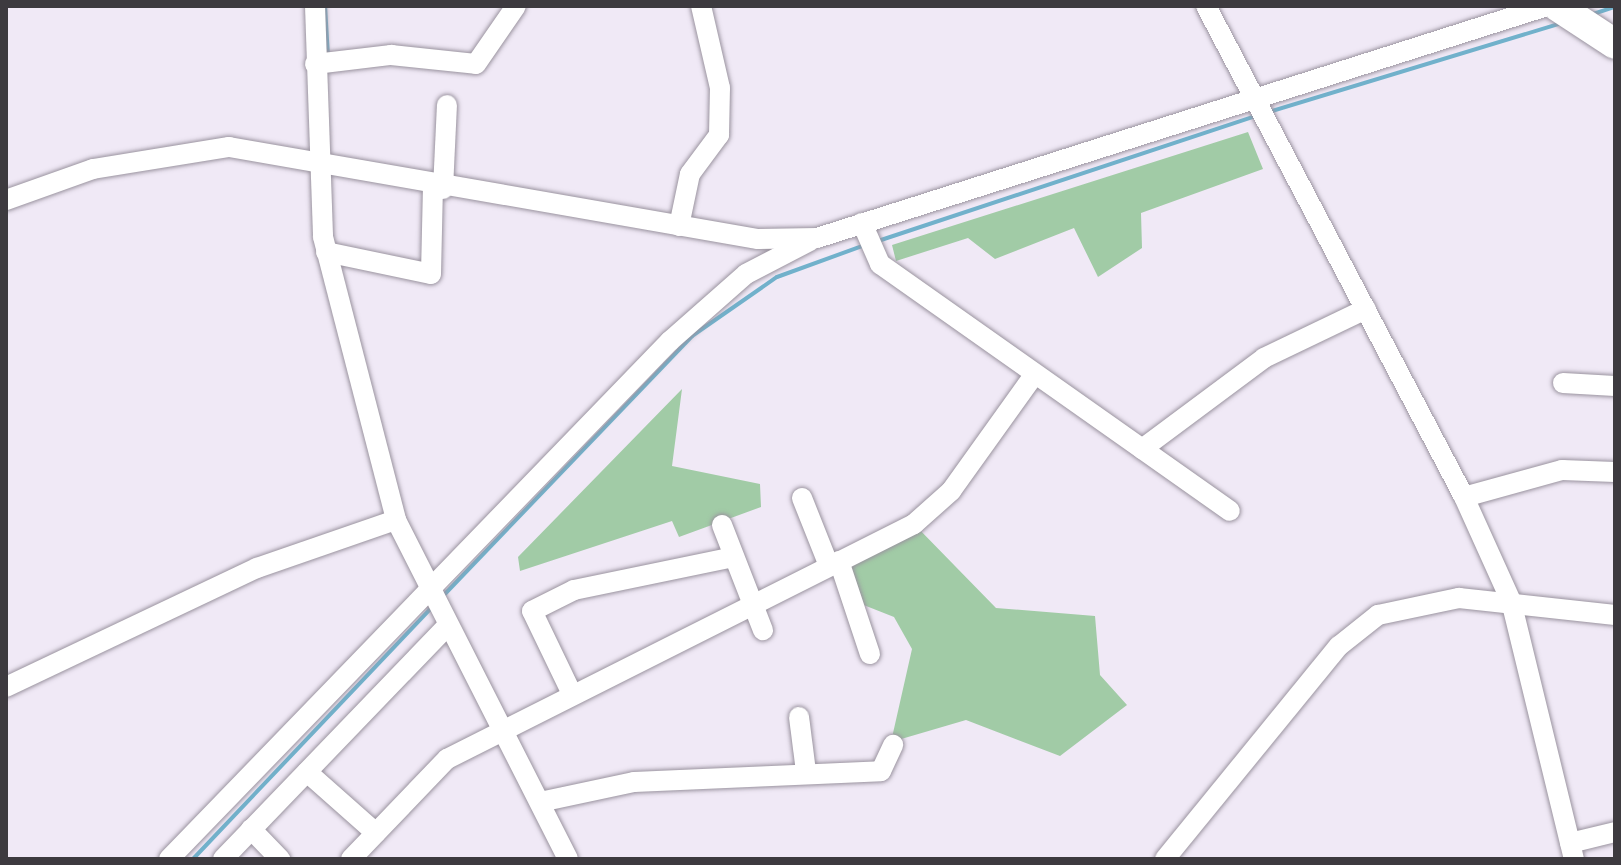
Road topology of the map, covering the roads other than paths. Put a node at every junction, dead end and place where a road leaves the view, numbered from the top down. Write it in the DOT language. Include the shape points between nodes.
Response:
graph roads {
  1 [pos="315,6"];
  2 [pos="516,6"];
  3 [pos="701,6"];
  4 [pos="1206,6"];
  5 [pos="1547,6"];
  6 [pos="1557,6"];
  7 [pos="1615,44"];
  8 [pos="315,64"];
  9 [pos="447,105"];
  10 [pos="1260,111"];
  11 [pos="319,169"];
  12 [pos="438,188"];
  13 [pos="6,200"];
  14 [pos="679,226"];
  15 [pos="868,237"];
  16 [pos="817,238"];
  17 [pos="326,252"];
  18 [pos="1366,309"];
  19 [pos="1034,375"];
  20 [pos="1563,383"];
  21 [pos="1615,386"];
  22 [pos="1142,449"];
  23 [pos="1615,472"];
  24 [pos="1464,497"];
  25 [pos="802,498"];
  26 [pos="1230,511"];
  27 [pos="396,520"];
  28 [pos="722,525"];
  29 [pos="734,557"];
  30 [pos="834,564"];
  31 [pos="428,591"];
  32 [pos="1511,601"];
  33 [pos="752,604"];
  34 [pos="1615,615"];
  35 [pos="444,622"];
  36 [pos="763,630"];
  37 [pos="870,654"];
  38 [pos="6,687"];
  39 [pos="572,694"];
  40 [pos="799,717"];
  41 [pos="499,729"];
  42 [pos="893,745"];
  43 [pos="307,772"];
  44 [pos="806,772"];
  45 [pos="540,802"];
  46 [pos="251,829"];
  47 [pos="1615,832"];
  48 [pos="376,833"];
  49 [pos="1572,851"];
  50 [pos="169,859"];
  51 [pos="223,859"];
  52 [pos="280,859"];
  53 [pos="351,859"];
  54 [pos="568,859"];
  55 [pos="1165,859"];
  1 -- 8 [label="street"];
  2 -- 8 [label="street" via="481,57 391,55"];
  3 -- 14 [label="street" via="720,88 719,135 690,174"];
  4 -- 10 [label="street"];
  5 -- 10 [label="street"];
  6 -- 7 [label="highway"];
  8 -- 11 [label="street"];
  9 -- 12 [label="street"];
  10 -- 15 [label="street"];
  10 -- 18 [label="street"];
  11 -- 12 [label="street"];
  11 -- 13 [label="street" via="229,147 193,149 93,169"];
  11 -- 17 [label="street"];
  12 -- 14 [label="street"];
  12 -- 17 [label="street" via="431,274"];
  14 -- 16 [label="street" via="758,239"];
  15 -- 16 [label="street"];
  15 -- 19 [label="street" via="880,264"];
  16 -- 31 [label="street" via="746,274 670,341"];
  17 -- 27 [label="street"];
  18 -- 22 [label="street" via="1264,358"];
  18 -- 24 [label="street"];
  19 -- 22 [label="street"];
  19 -- 30 [label="street" via="951,491 914,524"];
  20 -- 21 [label="street"];
  22 -- 26 [label="street"];
  23 -- 24 [label="street" via="1562,470"];
  24 -- 32 [label="street"];
  25 -- 30 [label="street"];
  27 -- 31 [label="street"];
  27 -- 38 [label="street" via="257,568"];
  28 -- 29 [label="street"];
  29 -- 33 [label="street"];
  29 -- 39 [label="street" via="574,590 532,611"];
  30 -- 33 [label="street"];
  30 -- 37 [label="street"];
  31 -- 35 [label="street"];
  31 -- 50 [label="street"];
  32 -- 34 [label="street"];
  32 -- 49 [label="street"];
  32 -- 55 [label="street" via="1434,601 1359,626"];
  33 -- 36 [label="street"];
  33 -- 39 [label="street"];
  35 -- 41 [label="street"];
  35 -- 43 [label="street"];
  39 -- 41 [label="street"];
  40 -- 44 [label="street"];
  41 -- 45 [label="street"];
  41 -- 48 [label="street" via="447,759"];
  42 -- 44 [label="street" via="881,771"];
  43 -- 46 [label="street"];
  43 -- 48 [label="street"];
  44 -- 45 [label="street" via="634,782"];
  45 -- 54 [label="street"];
  46 -- 51 [label="street"];
  46 -- 52 [label="street"];
  47 -- 49 [label="street"];
  48 -- 53 [label="street"];
}
